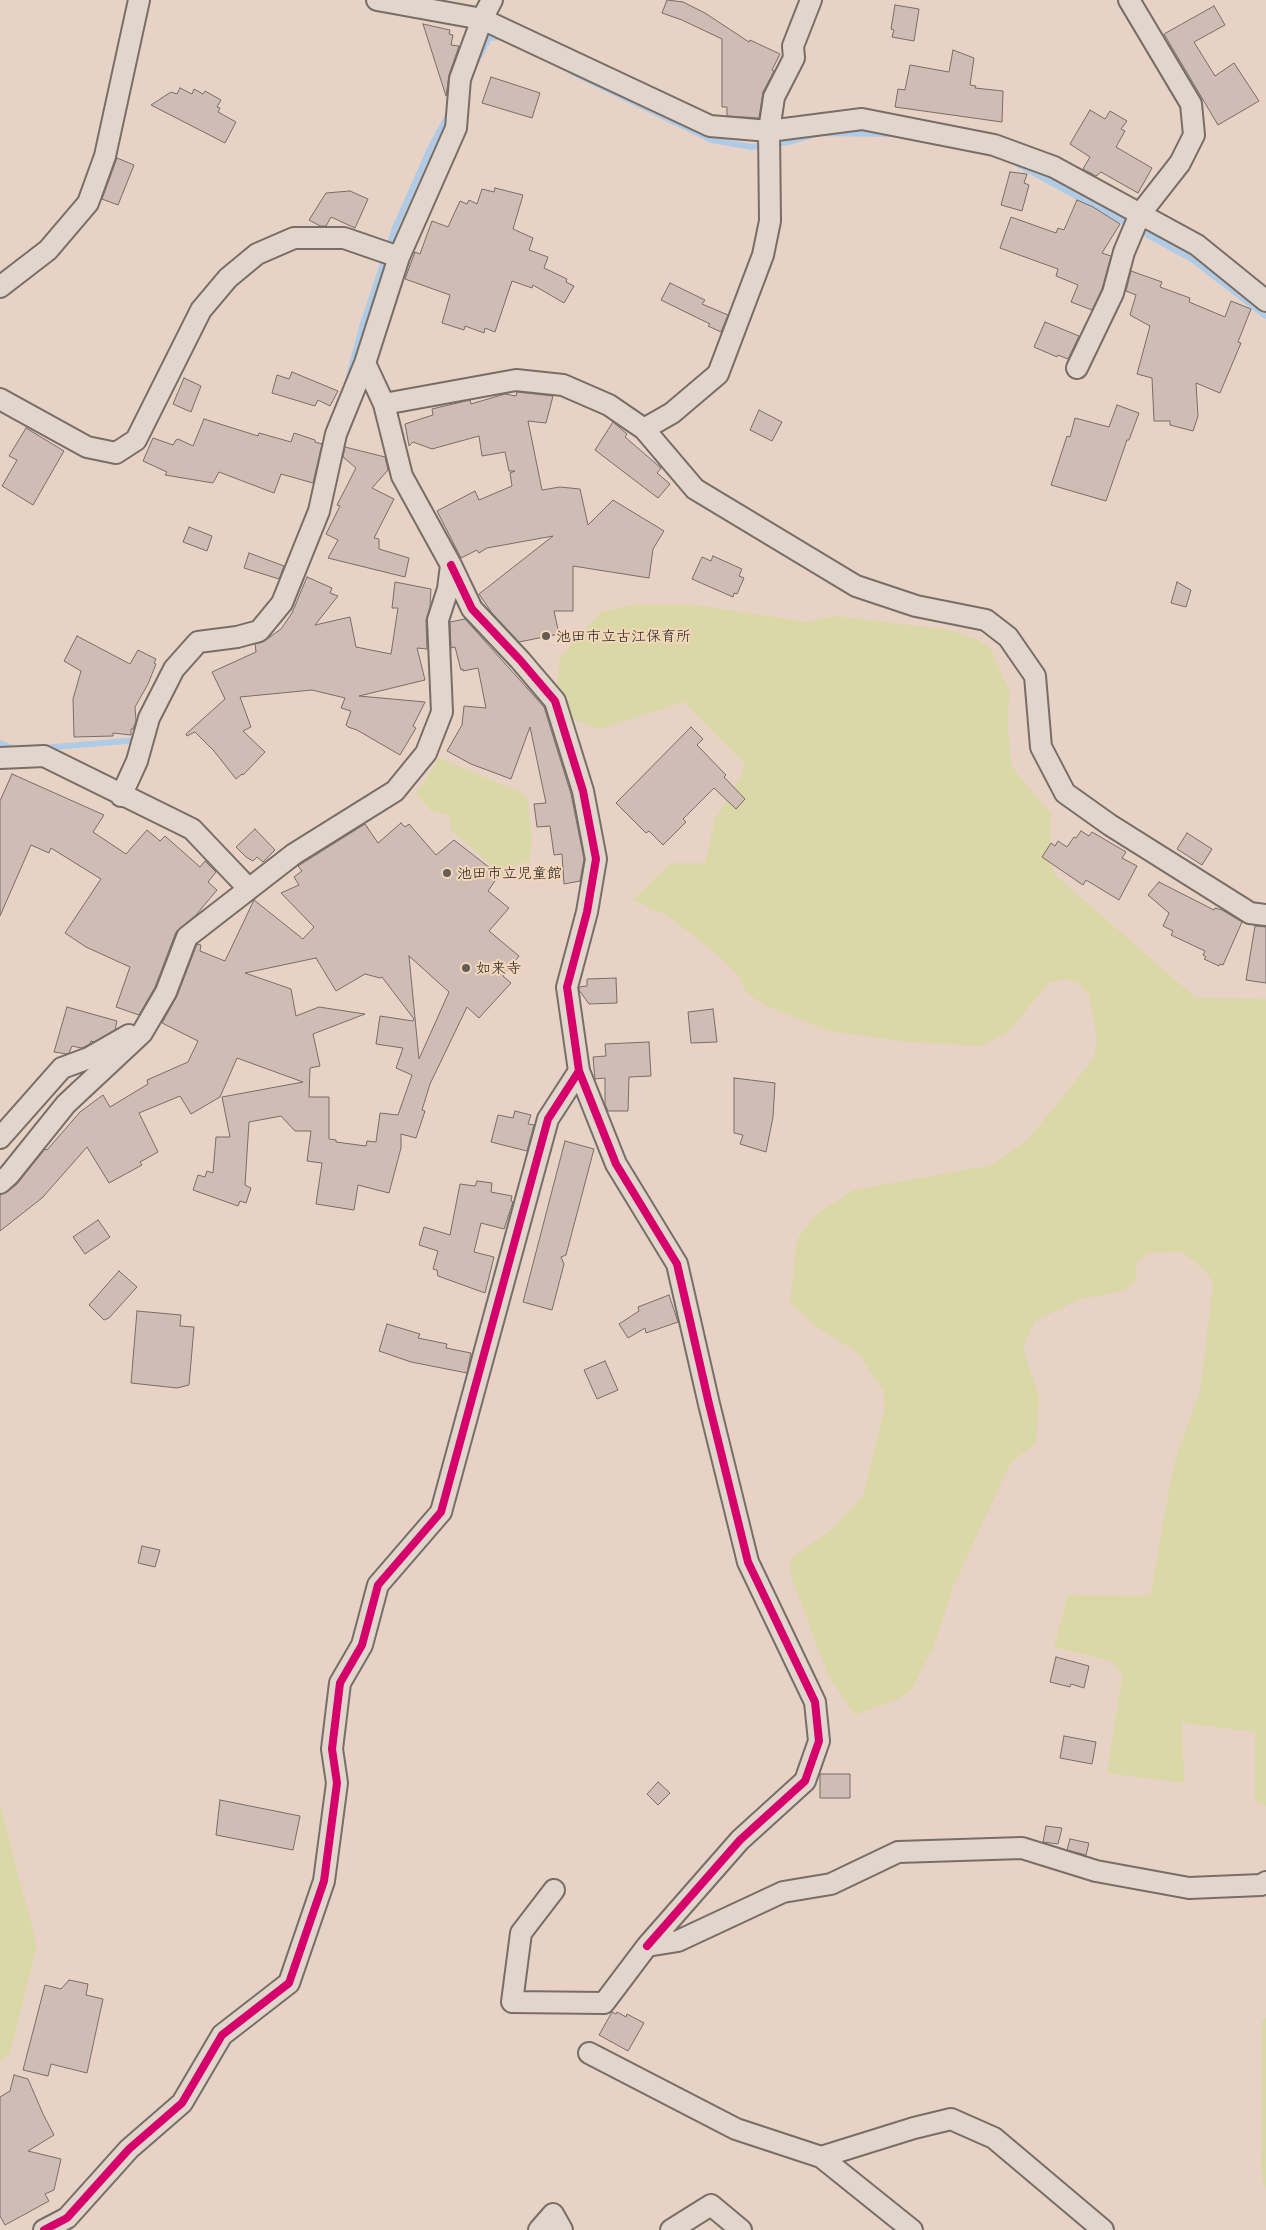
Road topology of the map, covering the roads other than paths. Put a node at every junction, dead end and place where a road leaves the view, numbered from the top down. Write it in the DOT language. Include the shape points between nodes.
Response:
graph roads {
  1 [pos="138,0"];
  2 [pos="377,0"];
  3 [pos="492,0"];
  4 [pos="811,0"];
  5 [pos="1129,0"];
  6 [pos="482,19"];
  7 [pos="769,131"];
  8 [pos="1140,214"];
  9 [pos="399,257"];
  10 [pos="0,287"];
  11 [pos="1266,301"];
  12 [pos="365,363"];
  13 [pos="1077,368"];
  14 [pos="0,399"];
  15 [pos="384,404"];
  16 [pos="644,429"];
  17 [pos="451,565"];
  18 [pos="0,758"];
  19 [pos="121,796"];
  20 [pos="249,889"];
  21 [pos="1266,915"];
  22 [pos="142,1033"];
  23 [pos="579,1071"];
  24 [pos="0,1138"];
  25 [pos="0,1183"];
  26 [pos="1266,1882"];
  27 [pos="554,1890"];
  28 [pos="646,1946"];
  29 [pos="589,2053"];
  30 [pos="822,2157"];
  31 [pos="44,2230"];
  32 [pos="539,2230"];
  33 [pos="562,2230"];
  34 [pos="671,2230"];
  35 [pos="741,2230"];
  36 [pos="912,2230"];
  37 [pos="1103,2230"];
  1 -- 10 [label="street" via="105,156 88,203 48,250"];
  2 -- 6 [label="street"];
  3 -- 6 [label="street"];
  4 -- 7 [label="street" via="793,46 794,58 774,97"];
  5 -- 8 [label="street" via="1191,104 1194,135 1180,163"];
  6 -- 7 [label="street" via="710,126"];
  6 -- 9 [label="street" via="460,79 456,128"];
  7 -- 8 [label="street" via="862,119 994,145 1054,167"];
  7 -- 16 [label="street" via="770,221 765,246 718,374 672,413"];
  8 -- 11 [label="street" via="1196,245"];
  8 -- 13 [label="street" via="1124,252 1113,294"];
  9 -- 12 [label="street"];
  9 -- 14 [label="street" via="344,238 294,238 256,254 228,278 201,310 136,440 116,453 87,447"];
  12 -- 15 [label="street"];
  12 -- 19 [label="street" via="336,434 319,511 282,603 259,631 198,642 174,669 149,718 137,761"];
  15 -- 16 [label="street" via="516,380 563,385 609,405"];
  15 -- 17 [label="street" via="402,476"];
  16 -- 21 [label="street" via="695,489 856,586 916,606 986,620 1008,637 1035,676 1041,748 1065,793 1110,825 1250,912"];
  17 -- 20 [label="street" via="448,590 438,620 442,712 426,753 395,790 294,854"];
  17 -- 23 [label="street" via="472,609 555,701 583,791 596,859 587,912 566,987"];
  18 -- 19 [label="street" via="44,756"];
  19 -- 20 [label="street" via="192,829"];
  20 -- 22 [label="street" via="187,937 166,992"];
  22 -- 24 [label="street" via="130,1034 89,1058 62,1068"];
  22 -- 25 [label="street" via="66,1104"];
  23 -- 28 [label="street" via="616,1164 677,1264 748,1562 815,1702 819,1741 805,1781 740,1840"];
  23 -- 31 [label="street" via="548,1119 441,1512 378,1585 362,1645 340,1684 332,1749 337,1783 324,1881 290,1983 222,2034 182,2103 129,2149 67,2218"];
  26 -- 28 [label="street" via="1261,1885 1189,1888 1096,1871 1022,1848 898,1852 831,1884 783,1892 678,1941"];
  27 -- 28 [label="street" via="521,1934 512,2002 604,2003"];
  29 -- 30 [label="street" via="736,2129"];
  30 -- 36 [label="street"];
  30 -- 37 [label="street" via="951,2119 994,2138"];
  32 -- 33 [label="street" via="553,2214"];
  34 -- 35 [label="street" via="711,2205"];
}
